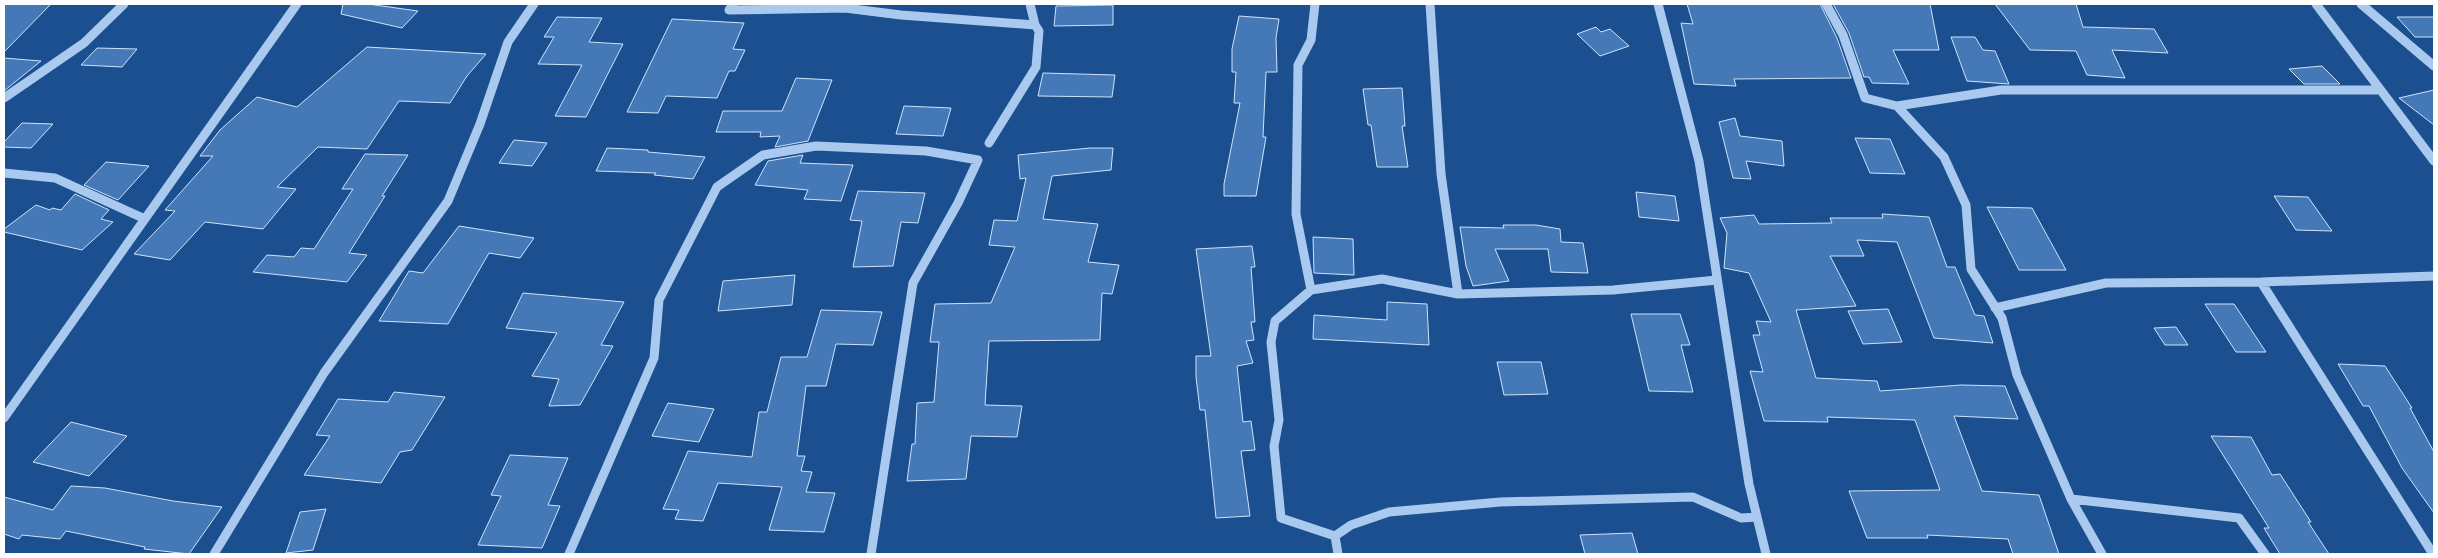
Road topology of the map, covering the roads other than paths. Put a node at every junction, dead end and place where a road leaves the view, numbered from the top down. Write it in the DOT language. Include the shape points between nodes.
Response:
graph roads {
  1 [pos="124,4"];
  2 [pos="297,4"];
  3 [pos="534,4"];
  4 [pos="733,4"];
  5 [pos="1030,4"];
  6 [pos="1315,4"];
  7 [pos="1430,4"];
  8 [pos="1658,4"];
  9 [pos="1826,4"];
  10 [pos="2316,4"];
  11 [pos="2361,4"];
  12 [pos="1035,25"];
  13 [pos="2434,66"];
  14 [pos="2380,90"];
  15 [pos="4,98"];
  16 [pos="1897,106"];
  17 [pos="989,143"];
  18 [pos="2434,161"];
  19 [pos="4,173"];
  20 [pos="145,219"];
  21 [pos="2434,276"];
  22 [pos="1717,280"];
  23 [pos="2261,282"];
  24 [pos="1311,290"];
  25 [pos="1458,294"];
  26 [pos="1995,308"];
  27 [pos="4,418"];
  28 [pos="2072,499"];
  29 [pos="1757,517"];
  30 [pos="1335,536"];
  31 [pos="214,554"];
  32 [pos="569,554"];
  33 [pos="871,554"];
  34 [pos="1338,554"];
  35 [pos="1766,554"];
  36 [pos="2102,554"];
  37 [pos="2265,554"];
  38 [pos="2434,554"];
  1 -- 15 [label="street" via="84,43"];
  2 -- 20 [label="street"];
  3 -- 31 [label="street" via="508,42 480,124 448,201 324,373"];
  4 -- 12 [label="street" via="729,10 844,8"];
  5 -- 12 [label="street"];
  6 -- 24 [label="street" via="1311,40 1298,66 1296,214"];
  7 -- 25 [label="street" via="1441,174"];
  8 -- 22 [label="street" via="1700,161"];
  9 -- 16 [label="street" via="1843,35 1865,98"];
  10 -- 14 [label="street"];
  11 -- 13 [label="street"];
  12 -- 17 [label="street" via="1039,30 1036,66"];
  14 -- 16 [label="street" via="2001,90"];
  14 -- 18 [label="street"];
  16 -- 26 [label="street" via="1944,157 1966,205 1971,269"];
  19 -- 20 [label="street" via="55,178"];
  20 -- 27 [label="street"];
  21 -- 23 [label="street"];
  22 -- 25 [label="street" via="1613,290"];
  22 -- 29 [label="street"];
  23 -- 26 [label="street" via="2106,283"];
  23 -- 38 [label="street"];
  24 -- 25 [label="street" via="1382,279"];
  24 -- 30 [label="street" via="1275,321 1271,342 1279,420 1274,446 1281,518"];
  26 -- 28 [label="street" via="2008,336 2017,375"];
  28 -- 36 [label="street"];
  28 -- 37 [label="street" via="2238,518"];
  29 -- 30 [label="street" via="1741,518 1693,497 1500,502 1389,512 1351,526"];
  29 -- 35 [label="street"];
  30 -- 34 [label="street"];
  32 -- 33 [label="street" via="654,358 659,300 717,187 763,155 816,146 926,151 978,160 913,283"];
}
